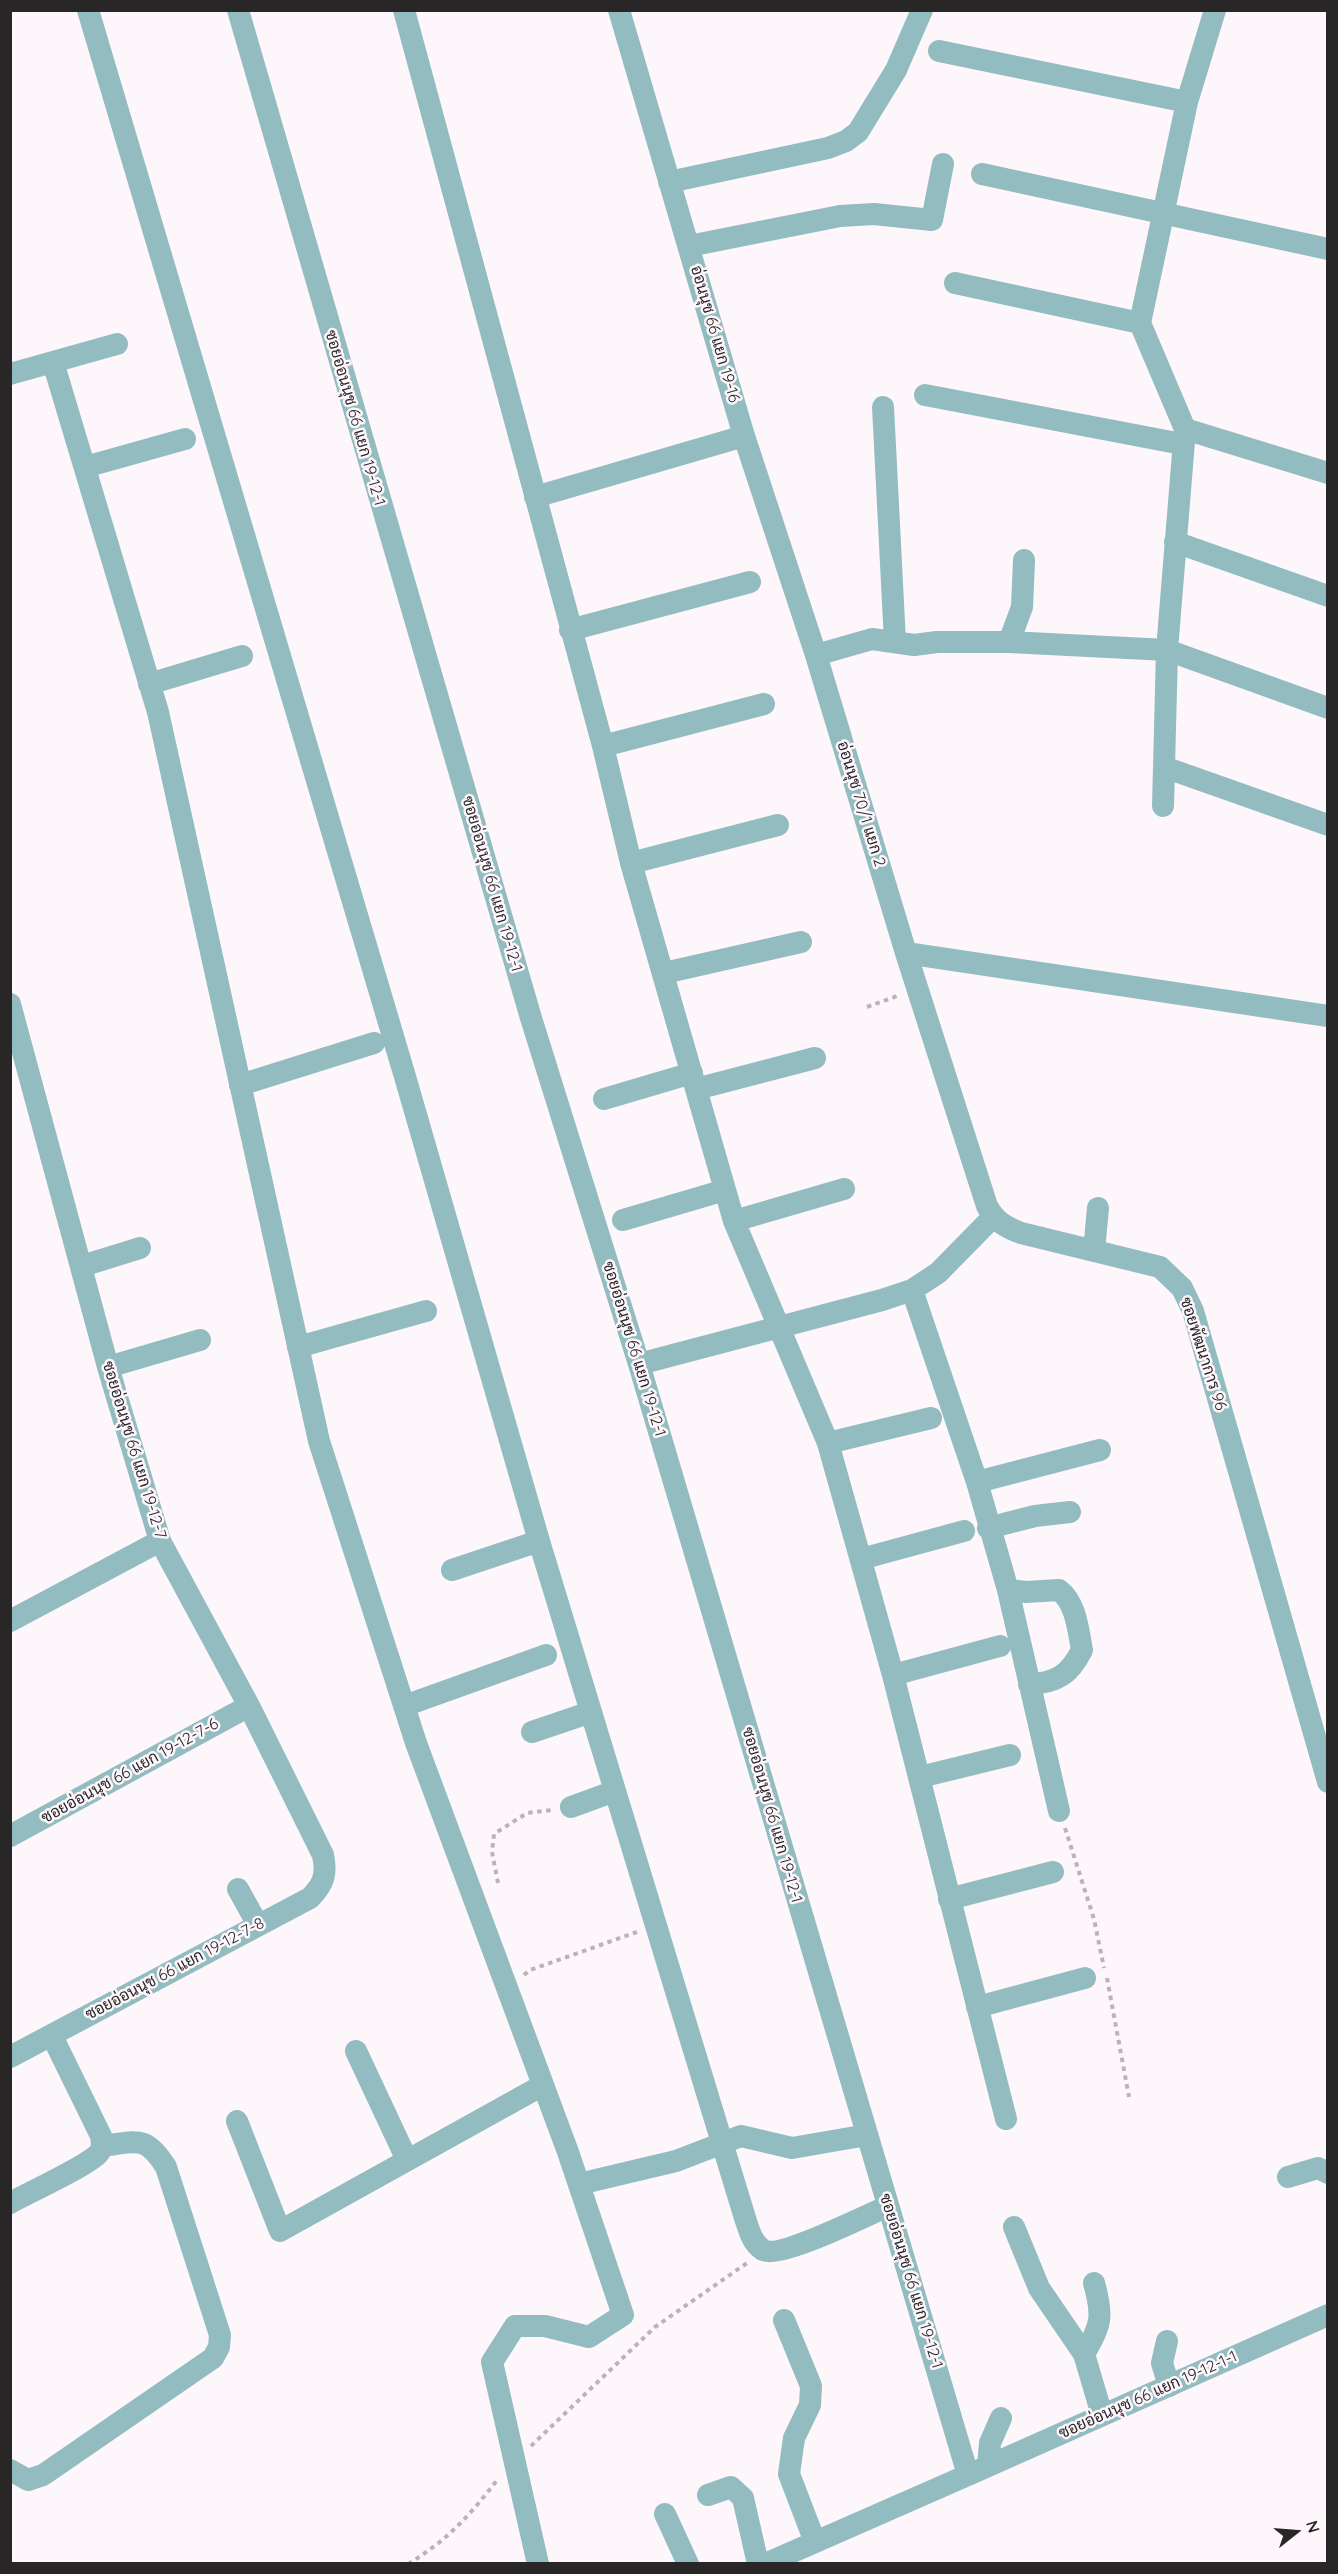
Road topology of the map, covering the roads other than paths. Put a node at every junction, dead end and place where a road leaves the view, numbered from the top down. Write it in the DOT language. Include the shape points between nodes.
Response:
graph roads {
  1 [pos="87,10"];
  2 [pos="238,10"];
  3 [pos="404,10"];
  4 [pos="619,10"];
  5 [pos="922,10"];
  6 [pos="1215,10"];
  7 [pos="939,51"];
  8 [pos="1187,102"];
  9 [pos="943,164"];
  10 [pos="982,174"];
  11 [pos="669,182"];
  12 [pos="1162,212"];
  13 [pos="689,246"];
  14 [pos="1328,249"];
  15 [pos="955,283"];
  16 [pos="1140,323"];
  17 [pos="117,344"];
  18 [pos="53,362"];
  19 [pos="10,374"];
  20 [pos="925,395"];
  21 [pos="883,407"];
  22 [pos="744,436"];
  23 [pos="1183,436"];
  24 [pos="185,439"];
  25 [pos="85,466"];
  26 [pos="1328,473"];
  27 [pos="535,497"];
  28 [pos="1175,542"];
  29 [pos="1024,560"];
  30 [pos="750,582"];
  31 [pos="1328,596"];
  32 [pos="570,630"];
  33 [pos="895,642"];
  34 [pos="1009,642"];
  35 [pos="1167,650"];
  36 [pos="816,655"];
  37 [pos="242,656"];
  38 [pos="149,684"];
  39 [pos="764,704"];
  40 [pos="1328,708"];
  41 [pos="603,746"];
  42 [pos="1164,767"];
  43 [pos="1163,806"];
  44 [pos="778,825"];
  45 [pos="1328,825"];
  46 [pos="631,863"];
  47 [pos="801,942"];
  48 [pos="906,952"];
  49 [pos="664,973"];
  50 [pos="10,1004"];
  51 [pos="1328,1016"];
  52 [pos="374,1043"];
  53 [pos="815,1058"];
  54 [pos="694,1081"];
  55 [pos="240,1085"];
  56 [pos="604,1099"];
  57 [pos="844,1189"];
  58 [pos="725,1190"];
  59 [pos="1098,1208"];
  60 [pos="993,1217"];
  61 [pos="623,1220"];
  62 [pos="734,1221"];
  63 [pos="140,1248"];
  64 [pos="1094,1251"];
  65 [pos="82,1266"];
  66 [pos="912,1290"];
  67 [pos="426,1311"];
  68 [pos="780,1328"];
  69 [pos="200,1340"];
  70 [pos="298,1347"];
  71 [pos="639,1364"];
  72 [pos="108,1367"];
  73 [pos="931,1418"];
  74 [pos="828,1443"];
  75 [pos="1100,1450"];
  76 [pos="977,1482"];
  77 [pos="1070,1512"];
  78 [pos="988,1528"];
  79 [pos="964,1531"];
  80 [pos="160,1541"];
  81 [pos="539,1541"];
  82 [pos="861,1559"];
  83 [pos="452,1570"];
  84 [pos="1008,1590"];
  85 [pos="10,1622"];
  86 [pos="1000,1646"];
  87 [pos="546,1655"];
  88 [pos="893,1675"];
  89 [pos="1029,1684"];
  90 [pos="249,1706"];
  91 [pos="404,1707"];
  92 [pos="591,1712"];
  93 [pos="532,1732"];
  94 [pos="1010,1755"];
  95 [pos="920,1777"];
  96 [pos="1328,1782"];
  97 [pos="615,1791"];
  98 [pos="572,1807"];
  99 [pos="1059,1811"];
  100 [pos="10,1836"];
  101 [pos="326,1870"];
  102 [pos="1053,1872"];
  103 [pos="238,1889"];
  104 [pos="949,1899"];
  105 [pos="258,1925"];
  106 [pos="1085,1978"];
  107 [pos="977,2007"];
  108 [pos="52,2036"];
  109 [pos="356,2051"];
  110 [pos="10,2057"];
  111 [pos="543,2085"];
  112 [pos="1006,2119"];
  113 [pos="237,2121"];
  114 [pos="867,2135"];
  115 [pos="722,2143"];
  116 [pos="102,2145"];
  117 [pos="407,2160"];
  118 [pos="1328,2173"];
  119 [pos="1288,2177"];
  120 [pos="579,2184"];
  121 [pos="10,2203"];
  122 [pos="892,2217"];
  123 [pos="1014,2227"];
  124 [pos="1094,2283"];
  125 [pos="1328,2315"];
  126 [pos="784,2320"];
  127 [pos="1167,2341"];
  128 [pos="1084,2354"];
  129 [pos="1169,2386"];
  130 [pos="1102,2415"];
  131 [pos="1001,2418"];
  132 [pos="988,2466"];
  133 [pos="10,2470"];
  134 [pos="968,2475"];
  135 [pos="708,2495"];
  136 [pos="664,2514"];
  137 [pos="814,2542"];
  138 [pos="538,2564"];
  139 [pos="688,2564"];
  140 [pos="758,2564"];
  141 [pos="765,2564"];
  1 -- 81 [label="street"];
  2 -- 71 [label="street, ซอยอ่อนนุช 66 แยก 19-12-1" via="531,1018"];
  3 -- 27 [label="street"];
  4 -- 11 [label="street, อ่อนนุช 66 แยก 19-16"];
  5 -- 11 [label="street" via="896,70 858,132 846,141"];
  6 -- 8 [label="street"];
  7 -- 8 [label="street"];
  8 -- 12 [label="street"];
  9 -- 13 [label="street" via="932,220 874,214 840,216"];
  10 -- 12 [label="street"];
  11 -- 13 [label="street, อ่อนนุช 66 แยก 19-16"];
  12 -- 14 [label="street"];
  12 -- 16 [label="street"];
  13 -- 22 [label="street, อ่อนนุช 66 แยก 19-16"];
  15 -- 16 [label="street"];
  16 -- 23 [label="street"];
  17 -- 18 [label="street"];
  18 -- 19 [label="street"];
  18 -- 25 [label="street"];
  20 -- 23 [label="street"];
  21 -- 33 [label="street"];
  22 -- 27 [label="street"];
  22 -- 36 [label="street, อ่อนนุช 66 แยก 19-16"];
  23 -- 26 [label="street"];
  23 -- 28 [label="street"];
  24 -- 25 [label="street"];
  25 -- 38 [label="street"];
  27 -- 32 [label="street"];
  28 -- 31 [label="street"];
  28 -- 35 [label="street"];
  29 -- 34 [label="street" via="1022,607"];
  30 -- 32 [label="street"];
  32 -- 41 [label="street"];
  33 -- 34 [label="street"];
  33 -- 36 [label="street" via="872,639"];
  34 -- 35 [label="street"];
  35 -- 40 [label="street"];
  35 -- 42 [label="street"];
  36 -- 48 [label="street, อ่อนนุช 70/1 แยก 2"];
  37 -- 38 [label="street"];
  38 -- 55 [label="street"];
  39 -- 41 [label="street"];
  41 -- 46 [label="street"];
  42 -- 43 [label="street"];
  42 -- 45 [label="street"];
  44 -- 46 [label="street"];
  46 -- 49 [label="street"];
  47 -- 49 [label="street"];
  48 -- 51 [label="street"];
  48 -- 60 [label="street"];
  49 -- 54 [label="street"];
  50 -- 65 [label="street, ซอยอ่อนนุช 66 แยก 19-12-7"];
  52 -- 55 [label="street"];
  53 -- 54 [label="street"];
  54 -- 56 [label="street"];
  54 -- 58 [label="street"];
  55 -- 70 [label="street"];
  57 -- 62 [label="street"];
  58 -- 61 [label="street"];
  58 -- 62 [label="street"];
  59 -- 64 [label="street"];
  60 -- 64 [label="street, ซอยพัฒนาการ 96" via="1022,1233"];
  60 -- 66 [label="street" via="938,1273"];
  62 -- 68 [label="street"];
  63 -- 65 [label="street"];
  64 -- 96 [label="street, ซอยพัฒนาการ 96" via="1160,1268 1182,1288 1193,1311"];
  65 -- 72 [label="street, ซอยอ่อนนุช 66 แยก 19-12-7"];
  66 -- 68 [label="street"];
  66 -- 76 [label="street"];
  67 -- 70 [label="street"];
  68 -- 71 [label="street"];
  68 -- 74 [label="street"];
  69 -- 72 [label="street"];
  70 -- 91 [label="street" via="319,1441"];
  71 -- 114 [label="street, ซอยอ่อนนุช 66 แยก 19-12-1"];
  72 -- 80 [label="street, ซอยอ่อนนุช 66 แยก 19-12-7"];
  73 -- 74 [label="street"];
  74 -- 82 [label="street"];
  75 -- 76 [label="street"];
  76 -- 78 [label="street"];
  77 -- 78 [label="street"];
  78 -- 84 [label="street"];
  79 -- 82 [label="street"];
  80 -- 85 [label="street"];
  80 -- 90 [label="street, ซอยอ่อนนุช 66 แยก 19-12-7"];
  81 -- 83 [label="street"];
  81 -- 92 [label="street"];
  82 -- 88 [label="street"];
  84 -- 89 [label="street"];
  84 -- 89 [label="street" via="1059,1590 1067,1596 1082,1650 1063,1677"];
  86 -- 88 [label="street"];
  87 -- 91 [label="street"];
  88 -- 95 [label="street"];
  89 -- 99 [label="street"];
  90 -- 100 [label="street, ซอยอ่อนนุช 66 แยก 19-12-7-6"];
  90 -- 101 [label="street, ซอยอ่อนนุช 66 แยก 19-12-7" via="323,1855"];
  91 -- 111 [label="street"];
  92 -- 93 [label="street"];
  92 -- 97 [label="street"];
  94 -- 95 [label="street"];
  95 -- 104 [label="street"];
  97 -- 98 [label="street"];
  97 -- 115 [label="street"];
  101 -- 105 [label="street, ซอยอ่อนนุช 66 แยก 19-12-7-8" via="322,1885 310,1898"];
  102 -- 104 [label="street"];
  103 -- 105 [label="street"];
  104 -- 107 [label="street"];
  105 -- 108 [label="street, ซอยอ่อนนุช 66 แยก 19-12-7-8"];
  106 -- 107 [label="street"];
  107 -- 112 [label="street"];
  108 -- 110 [label="street, ซอยอ่อนนุช 66 แยก 19-12-7-8"];
  108 -- 116 [label="street"];
  109 -- 117 [label="street"];
  111 -- 117 [label="street"];
  111 -- 120 [label="street"];
  113 -- 117 [label="street" via="280,2231"];
  114 -- 115 [label="street" via="792,2148 741,2136"];
  114 -- 122 [label="street, ซอยอ่อนนุช 66 แยก 19-12-1"];
  115 -- 120 [label="street" via="676,2161"];
  115 -- 122 [label="street" via="754,2242 764,2251 777,2251"];
  116 -- 121 [label="street" via="99,2153 86,2162"];
  116 -- 133 [label="street" via="142,2142 154,2147 166,2167 220,2335 219,2347 213,2358 43,2475 28,2480"];
  118 -- 119 [label="street" via="1318,2168"];
  120 -- 138 [label="street" via="623,2315 589,2337 545,2326 515,2326 492,2362"];
  122 -- 134 [label="street, ซอยอ่อนนุช 66 แยก 19-12-1"];
  123 -- 128 [label="street" via="1039,2288"];
  124 -- 128 [label="street" via="1101,2315 1098,2331"];
  125 -- 129 [label="street, ซอยอ่อนนุช 66 แยก 19-12-1-1"];
  126 -- 137 [label="street" via="811,2386 810,2405 794,2438 789,2474"];
  127 -- 129 [label="street" via="1162,2363"];
  128 -- 130 [label="street"];
  129 -- 130 [label="street, ซอยอ่อนนุช 66 แยก 19-12-1-1"];
  130 -- 132 [label="street, ซอยอ่อนนุช 66 แยก 19-12-1-1"];
  131 -- 132 [label="street" via="990,2443"];
  132 -- 134 [label="street, ซอยอ่อนนุช 66 แยก 19-12-1-1"];
  134 -- 137 [label="street"];
  135 -- 140 [label="street" via="731,2487 738,2490"];
  136 -- 139 [label="street"];
  137 -- 141 [label="street"];
}
